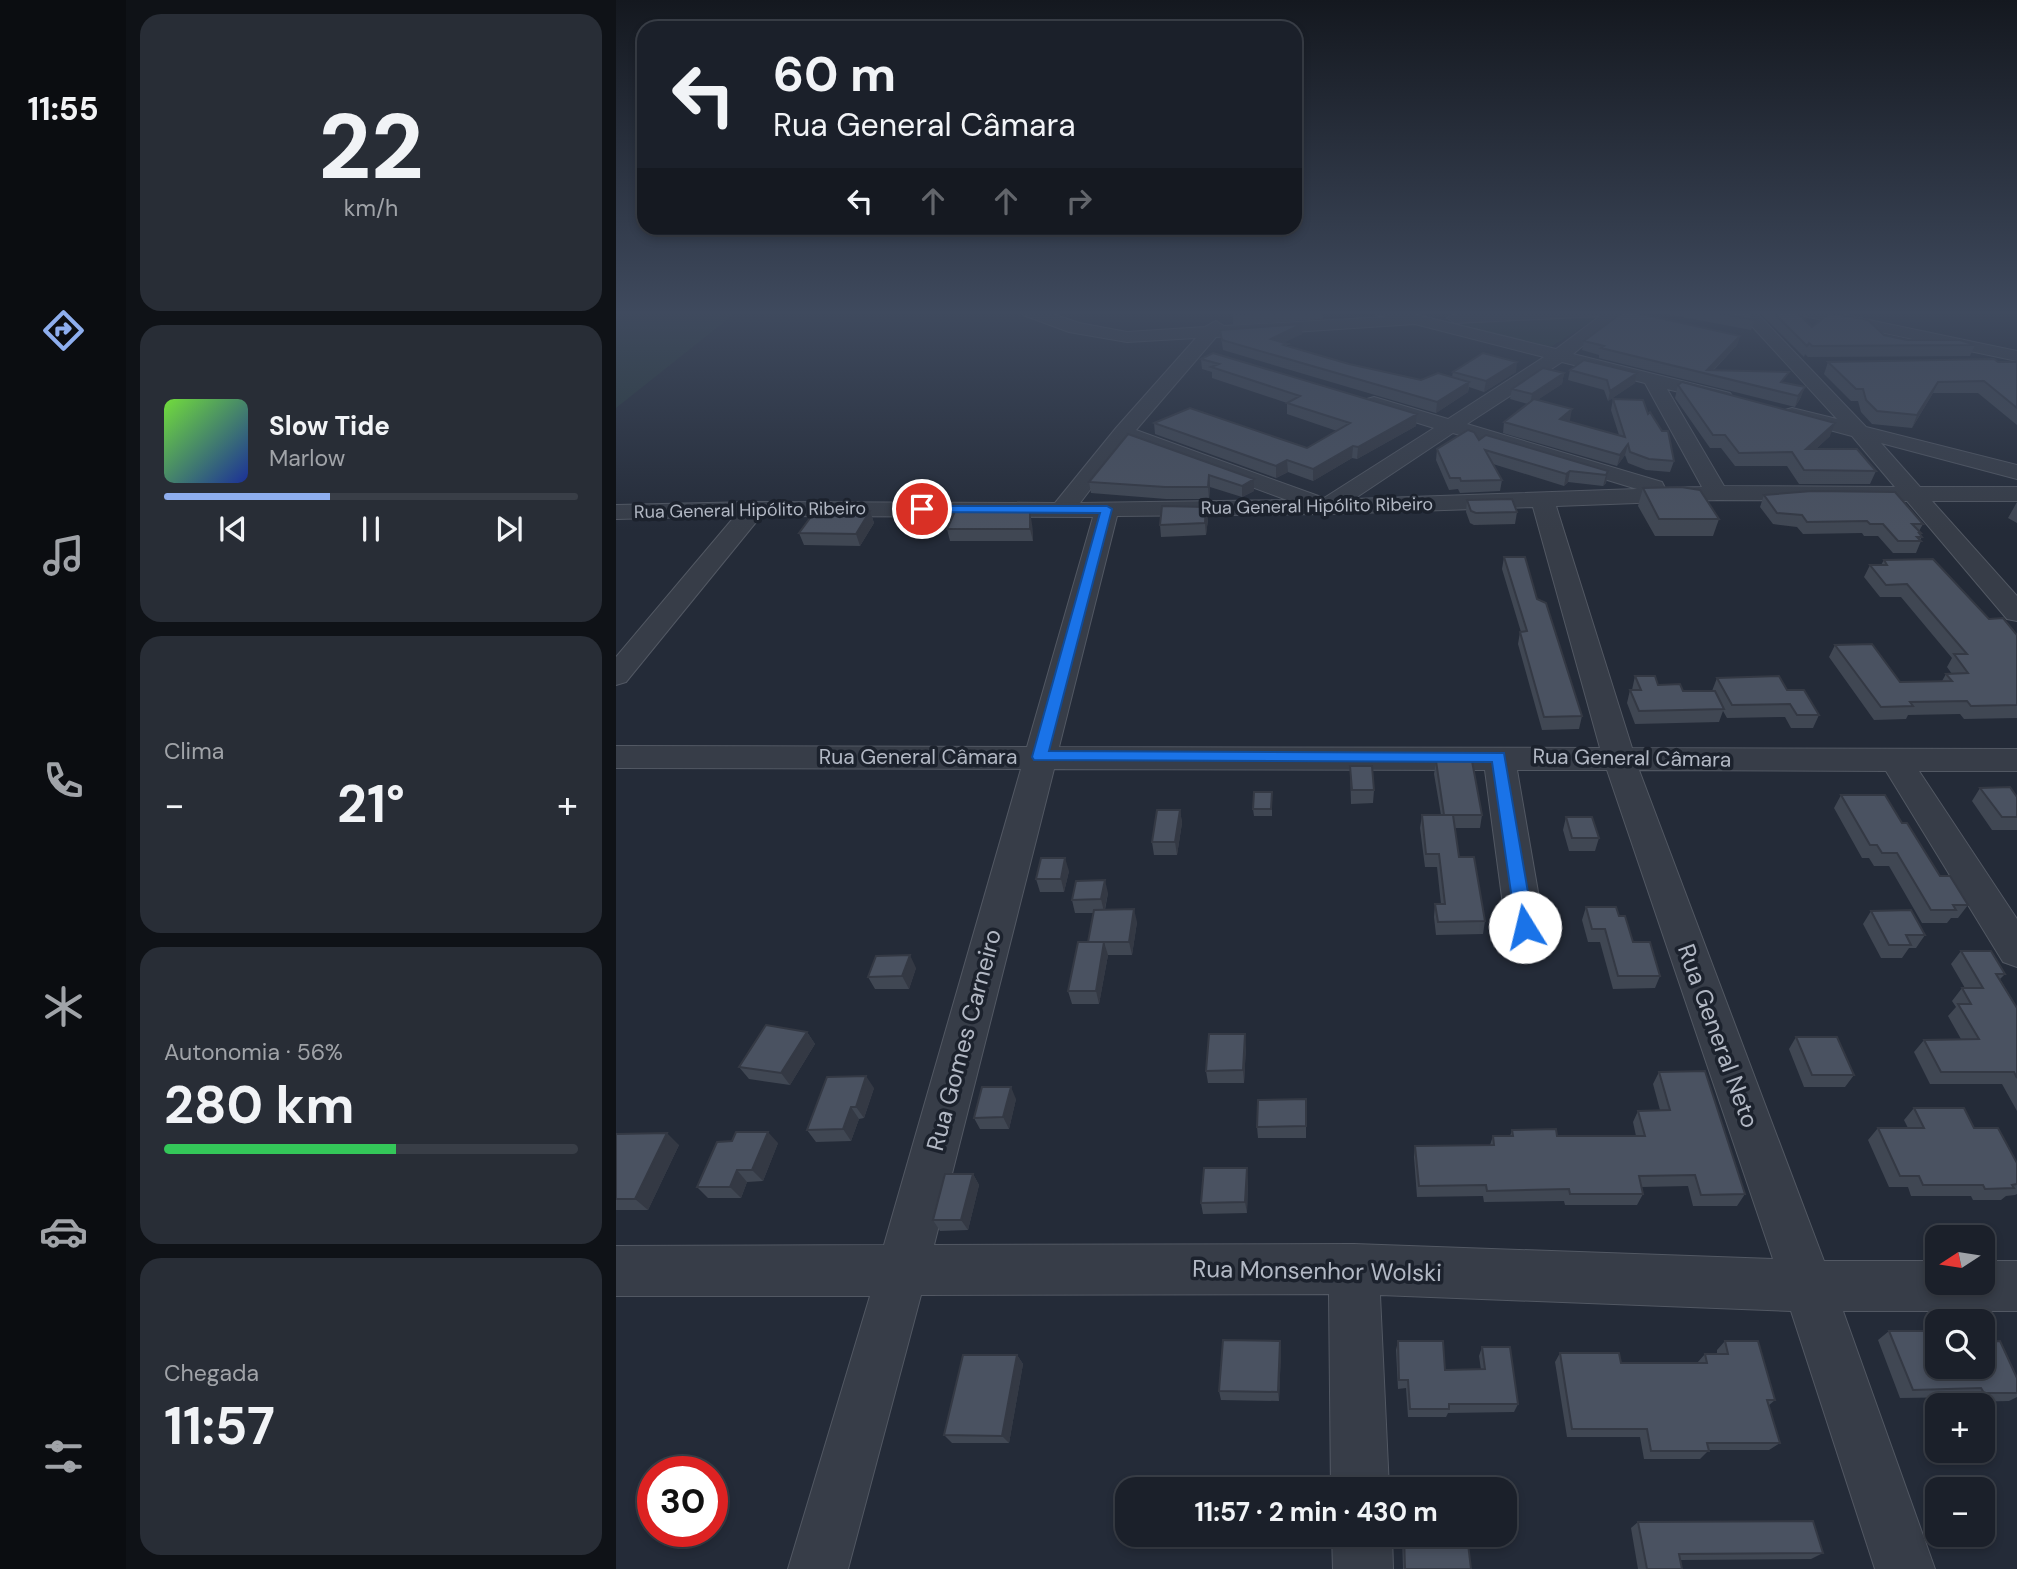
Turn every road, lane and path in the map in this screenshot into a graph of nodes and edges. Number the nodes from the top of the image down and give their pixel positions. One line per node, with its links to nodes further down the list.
1 (1164, 384): 11 (street)
2 (1515, 384): 9 (street)
3 (1655, 384): 13 (street)
4 (1672, 384): 7 (street)
5 (1817, 384): 10 (street)
6 (1348, 395): 9 (street)
7 (1742, 402)
8 (1768, 408): 10 (street)
9 (1452, 425): 15 (street); 18 (street)
10 (1858, 430): 12 (street); 14 (street)
11 (1123, 432): 18 (street); 21 (street)
12 (2017, 472)
13 (1717, 493): 14 (street, Rua General Hipólito Ribeiro); 15 (street, Rua General Hipólito Ribeiro)
14 (1912, 493): 16 (street, Rua General Hipólito Ribeiro); 23 (street)
15 (1678, 494): 17 (street, Rua General Hipólito Ribeiro)
16 (2017, 494)
17 (1543, 500): 18 (street, Rua General Hipólito Ribeiro); 28 (street, Rua General Neto)
18 (1326, 507): 20 (street, Rua General Hipólito Ribeiro)
19 (754, 509): 21 (street, Rua General Hipólito Ribeiro); 22 (street, Rua General Hipólito Ribeiro); 24 (street)
20 (1107, 509): 21 (street, Rua General Hipólito Ribeiro); 26 (street, Rua Gomes Carneiro)
21 (1062, 510)
22 (616, 512)
23 (2017, 613)
24 (616, 676)
25 (616, 757): 26 (street, Rua General Câmara)
26 (1040, 757): 27 (street, Rua General Câmara); 33 (street, Rua Gomes Carneiro)
27 (1499, 757): 28 (street, Rua General Câmara); 31 (street)
28 (1619, 759): 30 (street, Rua General Câmara); 36 (street, Rua General Neto)
29 (2017, 760): 30 (street, Rua General Câmara)
30 (1896, 761): 32 (street)
31 (1525, 927)
32 (2017, 951)
33 (903, 1268): 34 (street, Rua Monsenhor Wolski); 35 (street, Rua Monsenhor Wolski); 40 (street, Rua Gomes Carneiro)
34 (1354, 1269): 36 (street, Rua Monsenhor Wolski); 38 (street)
35 (616, 1271)
36 (1808, 1286): 37 (street, Rua Monsenhor Wolski); 42 (street, Rua General Neto)
37 (2017, 1286)
38 (1360, 1477)
39 (1362, 1547): 41 (street)
40 (818, 1569)
41 (1363, 1569)
42 (1905, 1569)

